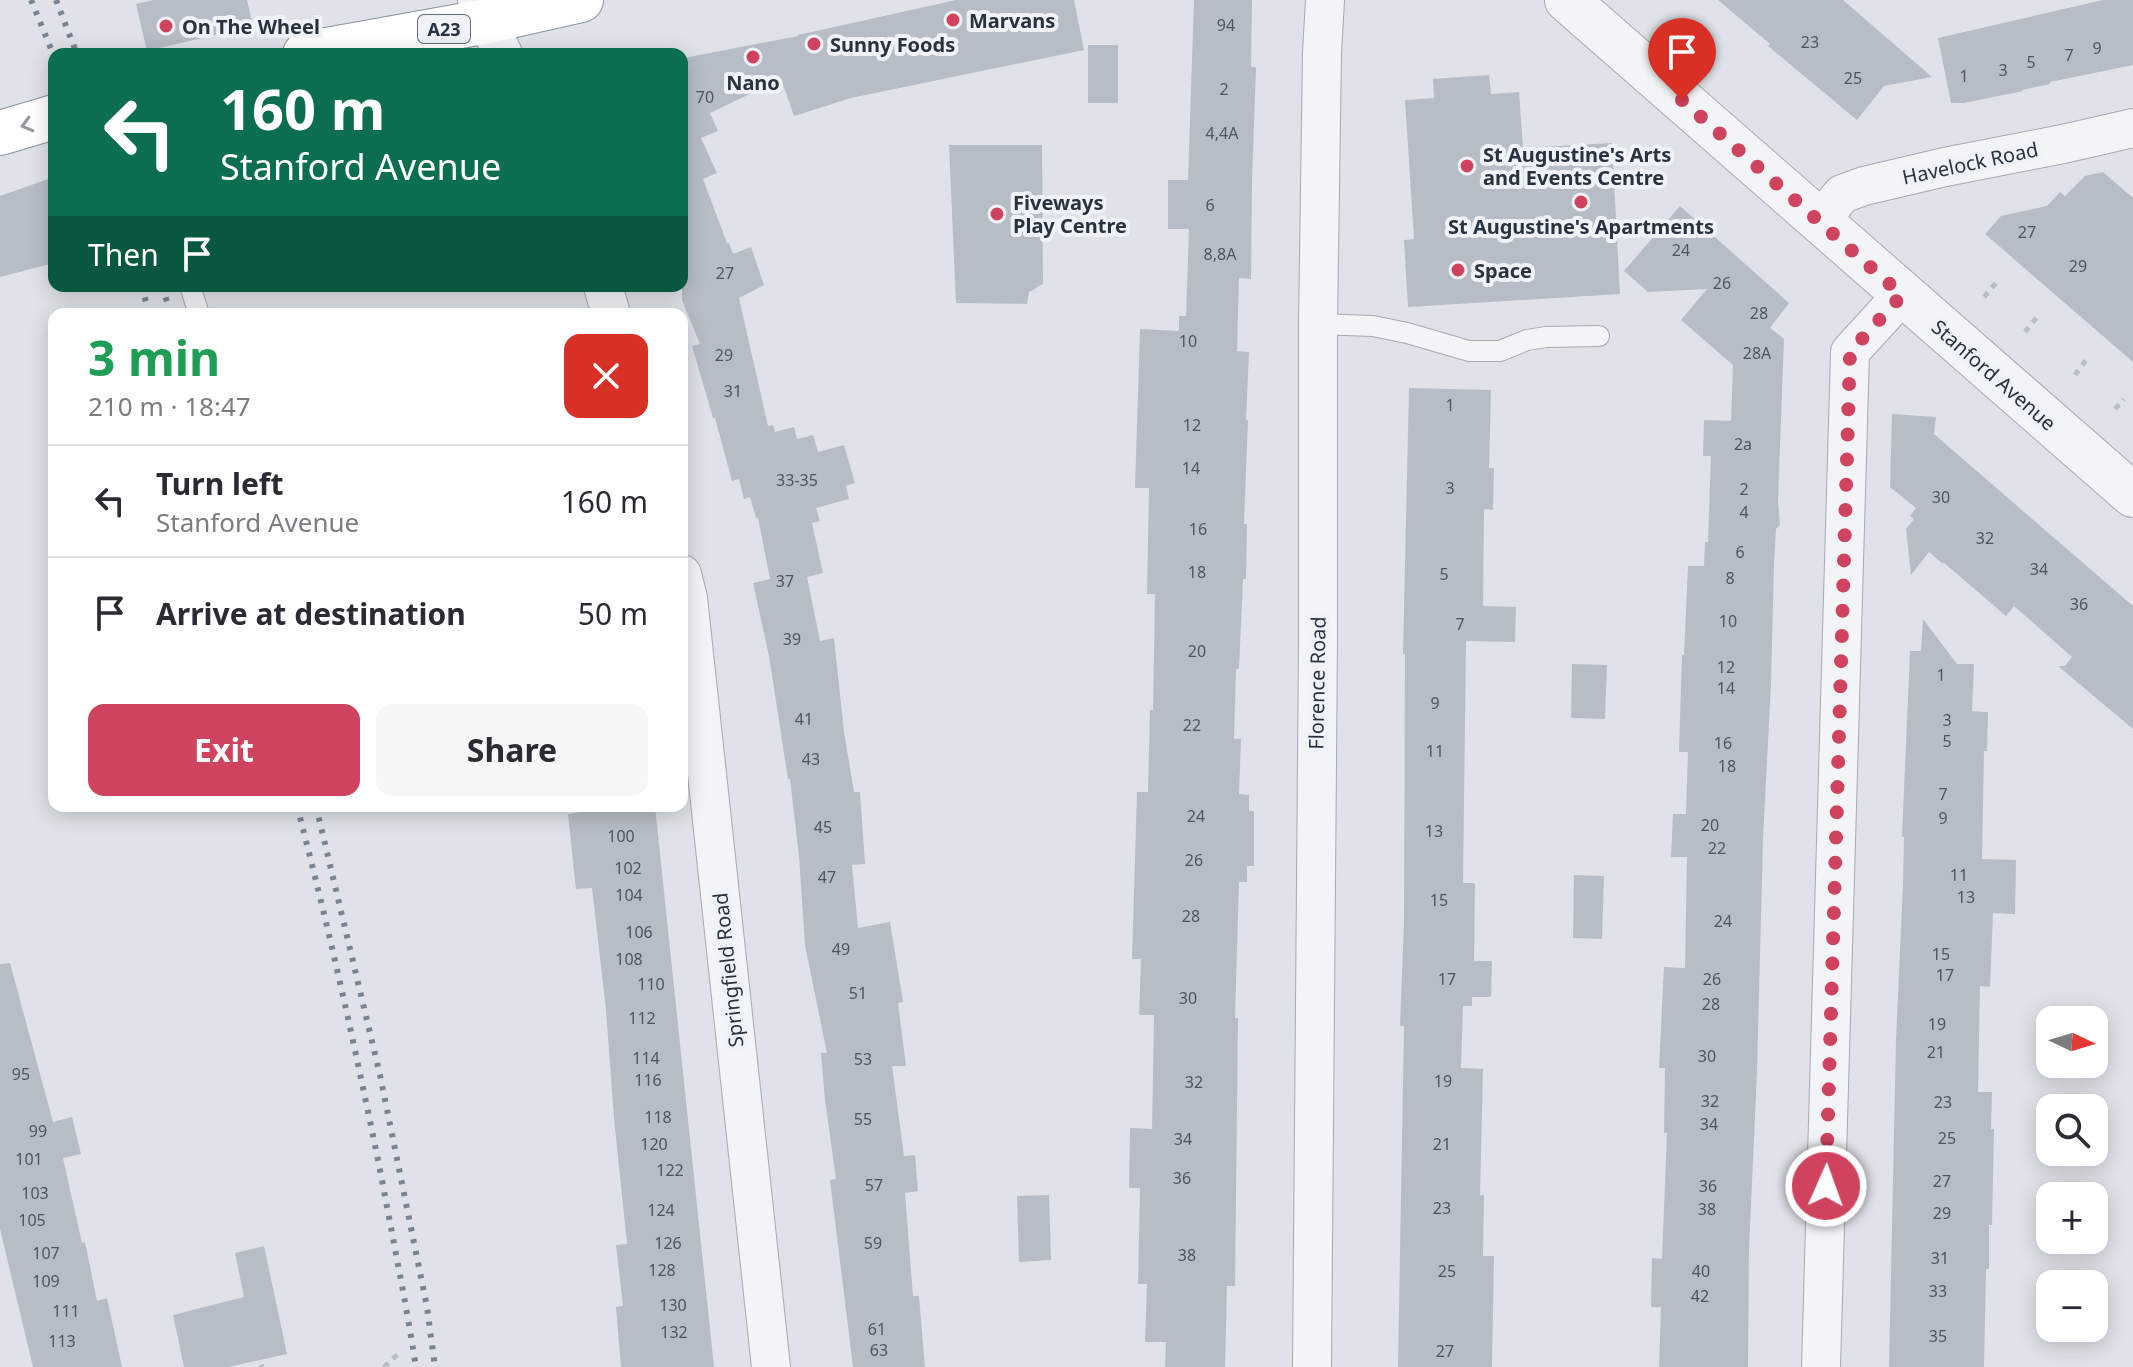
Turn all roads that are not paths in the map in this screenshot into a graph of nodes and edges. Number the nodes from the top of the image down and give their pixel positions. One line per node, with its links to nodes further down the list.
1 (581, 0): 4 (highway, A23)
2 (1325, 0): 11 (street, Florence Road)
3 (1567, 0): 9 (street, Stanford Avenue)
4 (489, 25): 5 (highway, A23)
5 (343, 48)
6 (48, 119): 8 (highway, one-way to 8)
7 (2133, 128): 9 (street, Havelock Road)
8 (0, 133)
9 (1820, 221): 10 (street, Stanford Avenue)
10 (1902, 295): 13 (street, Stanford Avenue); 17 (street)
11 (1318, 324): 12 (lane); 16 (street, Florence Road)
12 (1599, 336)
13 (2133, 495)
14 (688, 598): 15 (street, Springfield Road)
15 (771, 1367)
16 (1312, 1367)
17 (1821, 1367)

